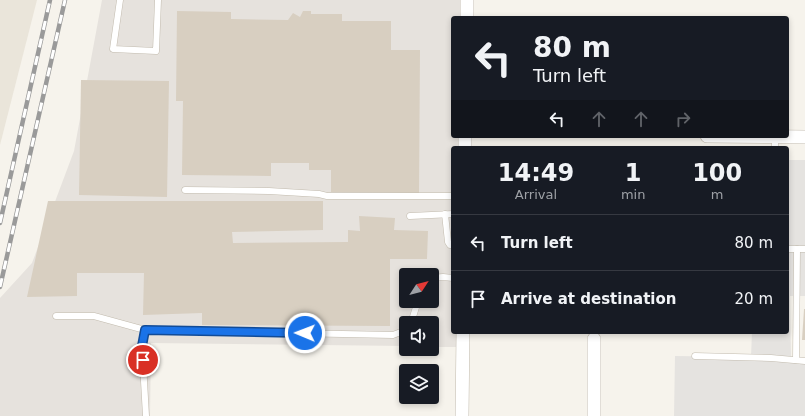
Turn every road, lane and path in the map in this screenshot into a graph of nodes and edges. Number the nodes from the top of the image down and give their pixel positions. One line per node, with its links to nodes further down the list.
1 (120, 0): 2 (lane)
2 (158, 0)
3 (467, 0): 4 (street)
4 (467, 16)
5 (805, 137): 7 (street)
6 (730, 138): 7 (street)
7 (775, 142)
8 (185, 190): 9 (lane)
9 (451, 196)
10 (445, 214): 11 (lane); 12 (lane); 13 (lane)
11 (451, 214)
12 (410, 216)
13 (451, 245)
14 (789, 249): 15 (lane)
15 (797, 249): 16 (lane); 25 (lane)
16 (805, 249)
17 (439, 277): 18 (lane)
18 (451, 278)
19 (56, 316): 20 (lane)
20 (145, 330): 21 (lane); 27 (lane)
21 (399, 333)
22 (463, 336): 28 (street)
23 (594, 339): 29 (street)
24 (695, 356): 25 (lane)
25 (796, 360): 26 (lane)
26 (805, 361)
27 (146, 416)
28 (462, 416)
29 (594, 416)

